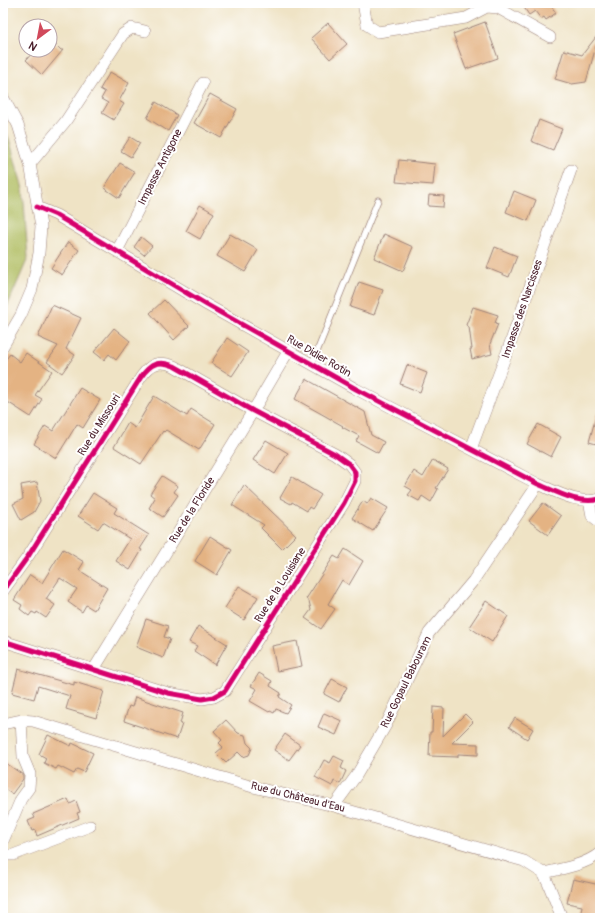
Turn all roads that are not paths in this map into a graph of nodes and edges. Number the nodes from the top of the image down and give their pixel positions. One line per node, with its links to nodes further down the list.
1 (363, 3): 3 (street)
2 (145, 31): 6 (street)
3 (550, 37)
4 (203, 83): 10 (street, Impasse Antigone)
5 (3, 98): 6 (street)
6 (30, 164): 9 (street)
7 (571, 170): 15 (street, Impasse des Narcisses)
8 (378, 200): 13 (lane)
9 (37, 207): 10 (street, Rue Didier Rotin); 11 (street)
10 (117, 251): 12 (street, Rue Didier Rotin)
11 (3, 346)
12 (289, 350): 13 (street, Rue Didier Rotin); 14 (street, Rue de la Floride)
13 (312, 364): 15 (street, Rue Didier Rotin)
14 (253, 411): 19 (street, Rue du Missouri); 21 (street, Rue de la Floride); 21 (street, Rue de la Louisiane)
15 (471, 449): 16 (street, Rue Didier Rotin)
16 (538, 484): 17 (street, Rue Didier Rotin); 24 (street, Rue Gopaul Babouram)
17 (595, 500): 18 (street)
18 (600, 522)
19 (3, 591)
20 (3, 641): 21 (street)
21 (94, 669)
22 (21, 720): 23 (street, Rue du Château d'Eau); 24 (street, Rue du Château d'Eau); 26 (street)
23 (3, 724)
24 (334, 806): 29 (street, Rue du Château d'Eau)
25 (90, 826): 28 (street)
26 (3, 841)
27 (600, 852): 29 (street)
28 (3, 855)
29 (543, 873): 30 (street)
30 (562, 918)

